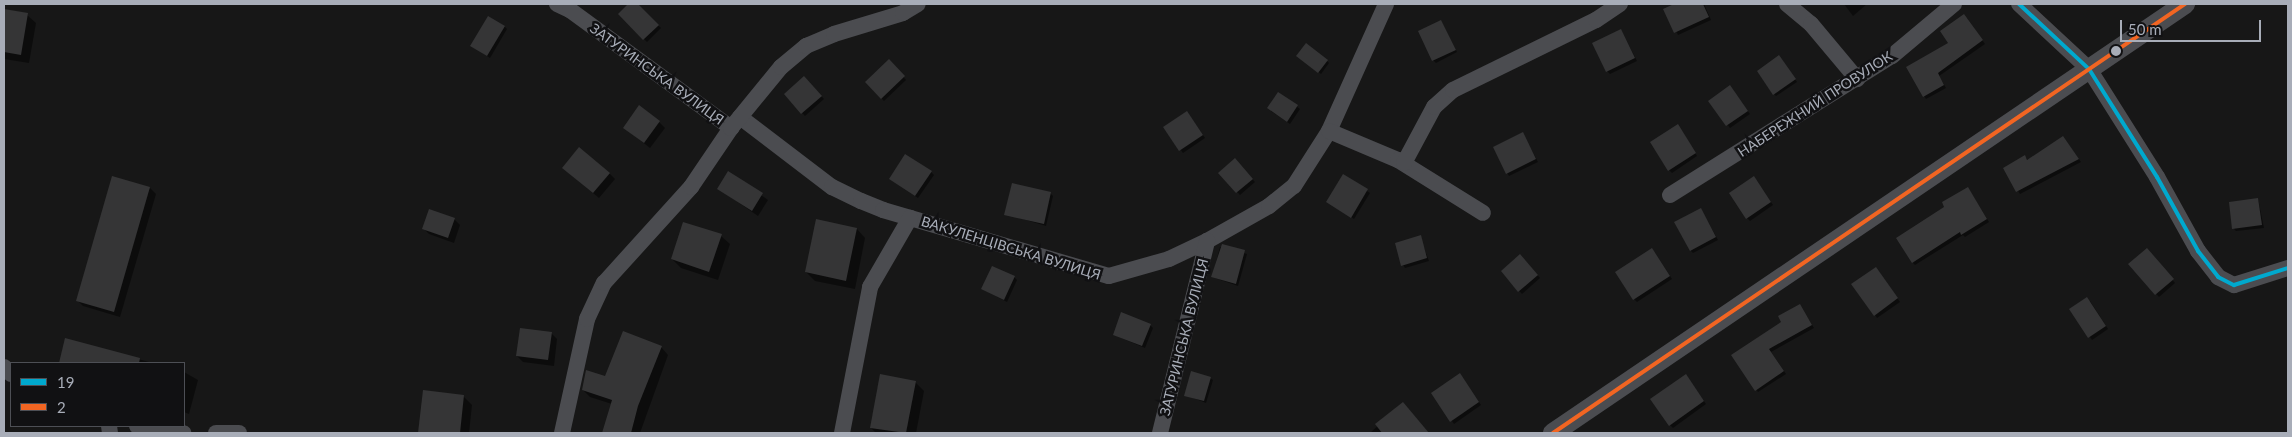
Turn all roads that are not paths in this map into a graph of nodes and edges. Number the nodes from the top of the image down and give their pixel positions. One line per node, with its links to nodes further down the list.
1 (557, 4): 11 (street, ЗАТУРИНСЬКА ВУЛИЦЯ)
2 (918, 4): 11 (street, ЗАТУРИНСЬКА ВУЛИЦЯ)
3 (1386, 4): 12 (street, ВАКУЛЕНЦІВСЬКА ВУЛИЦЯ)
4 (1620, 4): 13 (street)
5 (1787, 4): 10 (street)
6 (1954, 4): 10 (street, НАБЕРЕЖНИЙ ПРОВУЛОК)
7 (2020, 4): 9 (street)
8 (2185, 4): 9 (street)
9 (2089, 69): 18 (street); 24 (street)
10 (1857, 79): 14 (street, НАБЕРЕЖНИЙ ПРОВУЛОК)
11 (736, 122): 16 (street, ВАКУЛЕНЦІВСЬКА ВУЛИЦЯ); 21 (street, ЗАТУРИНСЬКА ВУЛИЦЯ)
12 (1329, 131): 13 (street); 17 (street, ВАКУЛЕНЦІВСЬКА ВУЛИЦЯ)
13 (1404, 163): 15 (street)
14 (1670, 195)
15 (1483, 213)
16 (910, 218): 17 (street, ВАКУЛЕНЦІВСЬКА ВУЛИЦЯ); 22 (street)
17 (1207, 241): 23 (street, ЗАТУРИНСЬКА ВУЛИЦЯ)
18 (2288, 268)
19 (144, 427): 20 (street)
20 (183, 433)
21 (562, 433)
22 (842, 433)
23 (1160, 433)
24 (1554, 433)

